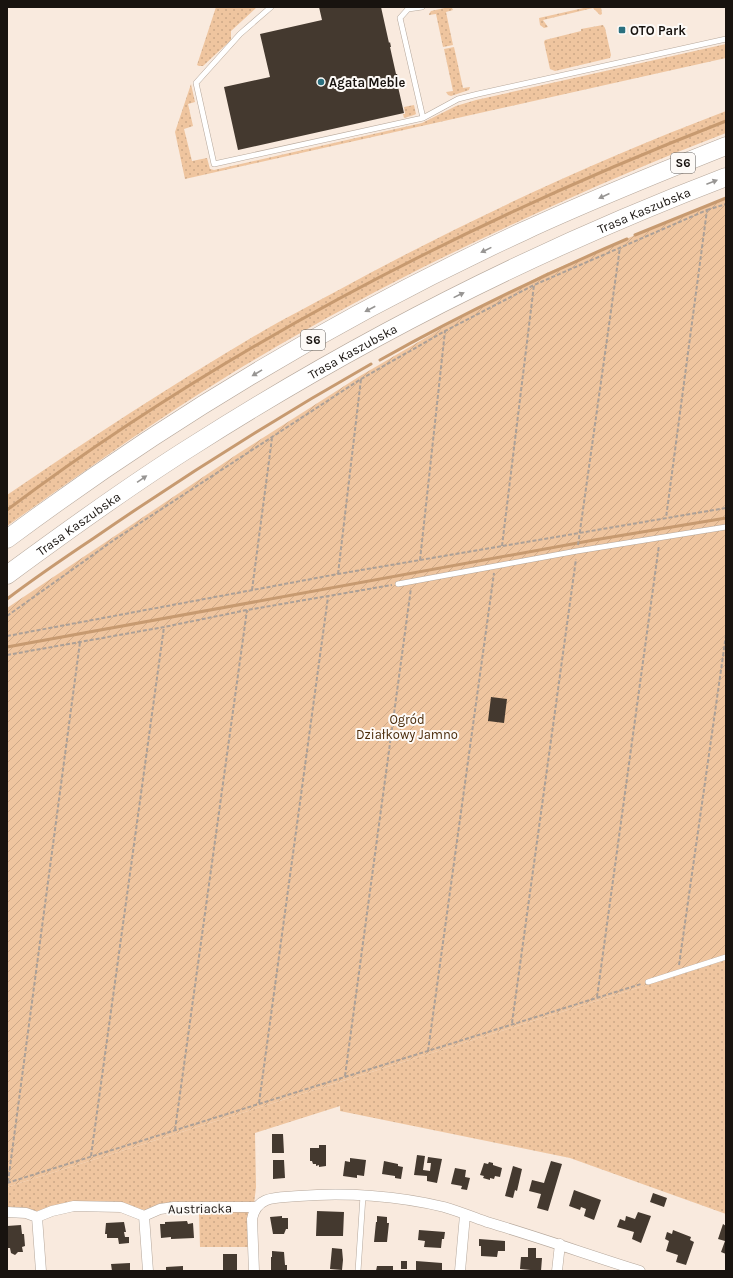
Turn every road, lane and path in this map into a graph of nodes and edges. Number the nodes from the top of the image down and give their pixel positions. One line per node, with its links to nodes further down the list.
1 (271, 7): 4 (lane)
2 (422, 7): 4 (lane)
3 (726, 39): 4 (lane)
4 (423, 118)
5 (726, 146): 19 (highway, S6, one-way to 19)
6 (726, 177): 25 (highway, Trasa Kaszubska / S6, one-way to 6)
7 (726, 204): 8 (path)
8 (707, 210): 9 (path); 15 (path)
9 (620, 247): 10 (path); 17 (path)
10 (534, 286): 11 (path); 20 (path)
11 (445, 331): 12 (path); 22 (path)
12 (361, 379): 13 (path); 24 (path)
13 (272, 438): 28 (path); 31 (path)
14 (726, 508): 15 (path)
15 (666, 518): 17 (path)
16 (726, 527): 18 (lane)
17 (580, 533): 20 (path); 21 (path)
18 (660, 538): 21 (lane); 40 (path)
19 (7, 539)
20 (502, 546): 22 (path)
21 (577, 552): 23 (lane); 41 (path)
22 (420, 560): 24 (path)
23 (495, 567): 26 (lane); 42 (path)
24 (338, 574): 28 (path)
25 (7, 575)
26 (412, 582): 27 (lane); 43 (path)
27 (398, 584): 29 (path)
28 (252, 590): 34 (path)
29 (328, 597): 30 (path); 44 (path)
30 (247, 610): 32 (path); 45 (path)
31 (7, 616)
32 (164, 627): 35 (path); 46 (path)
33 (726, 635): 38 (path)
34 (7, 636)
35 (80, 642): 36 (path); 47 (path)
36 (7, 654)
37 (726, 957): 38 (lane)
38 (678, 972): 39 (lane)
39 (648, 982): 40 (path)
40 (597, 997): 41 (path)
41 (512, 1023): 42 (path)
42 (428, 1051): 43 (path)
43 (345, 1076): 44 (path)
44 (259, 1103): 45 (path)
45 (175, 1130): 46 (path)
46 (91, 1156): 47 (path)
47 (7, 1183)
48 (363, 1196): 49 (street, Austriacka); 51 (street, Austriacka); 58 (lane)
49 (257, 1207): 52 (street, Austriacka); 57 (street)
50 (7, 1212): 53 (street)
51 (466, 1215): 54 (street, Austriacka); 59 (street)
52 (144, 1216): 53 (street); 56 (street)
53 (37, 1217): 55 (street)
54 (560, 1244): 60 (street); 61 (street, Austriacka)
55 (41, 1271)
56 (148, 1271)
57 (254, 1271)
58 (358, 1271)
59 (460, 1271)
60 (557, 1271)
61 (640, 1271)

